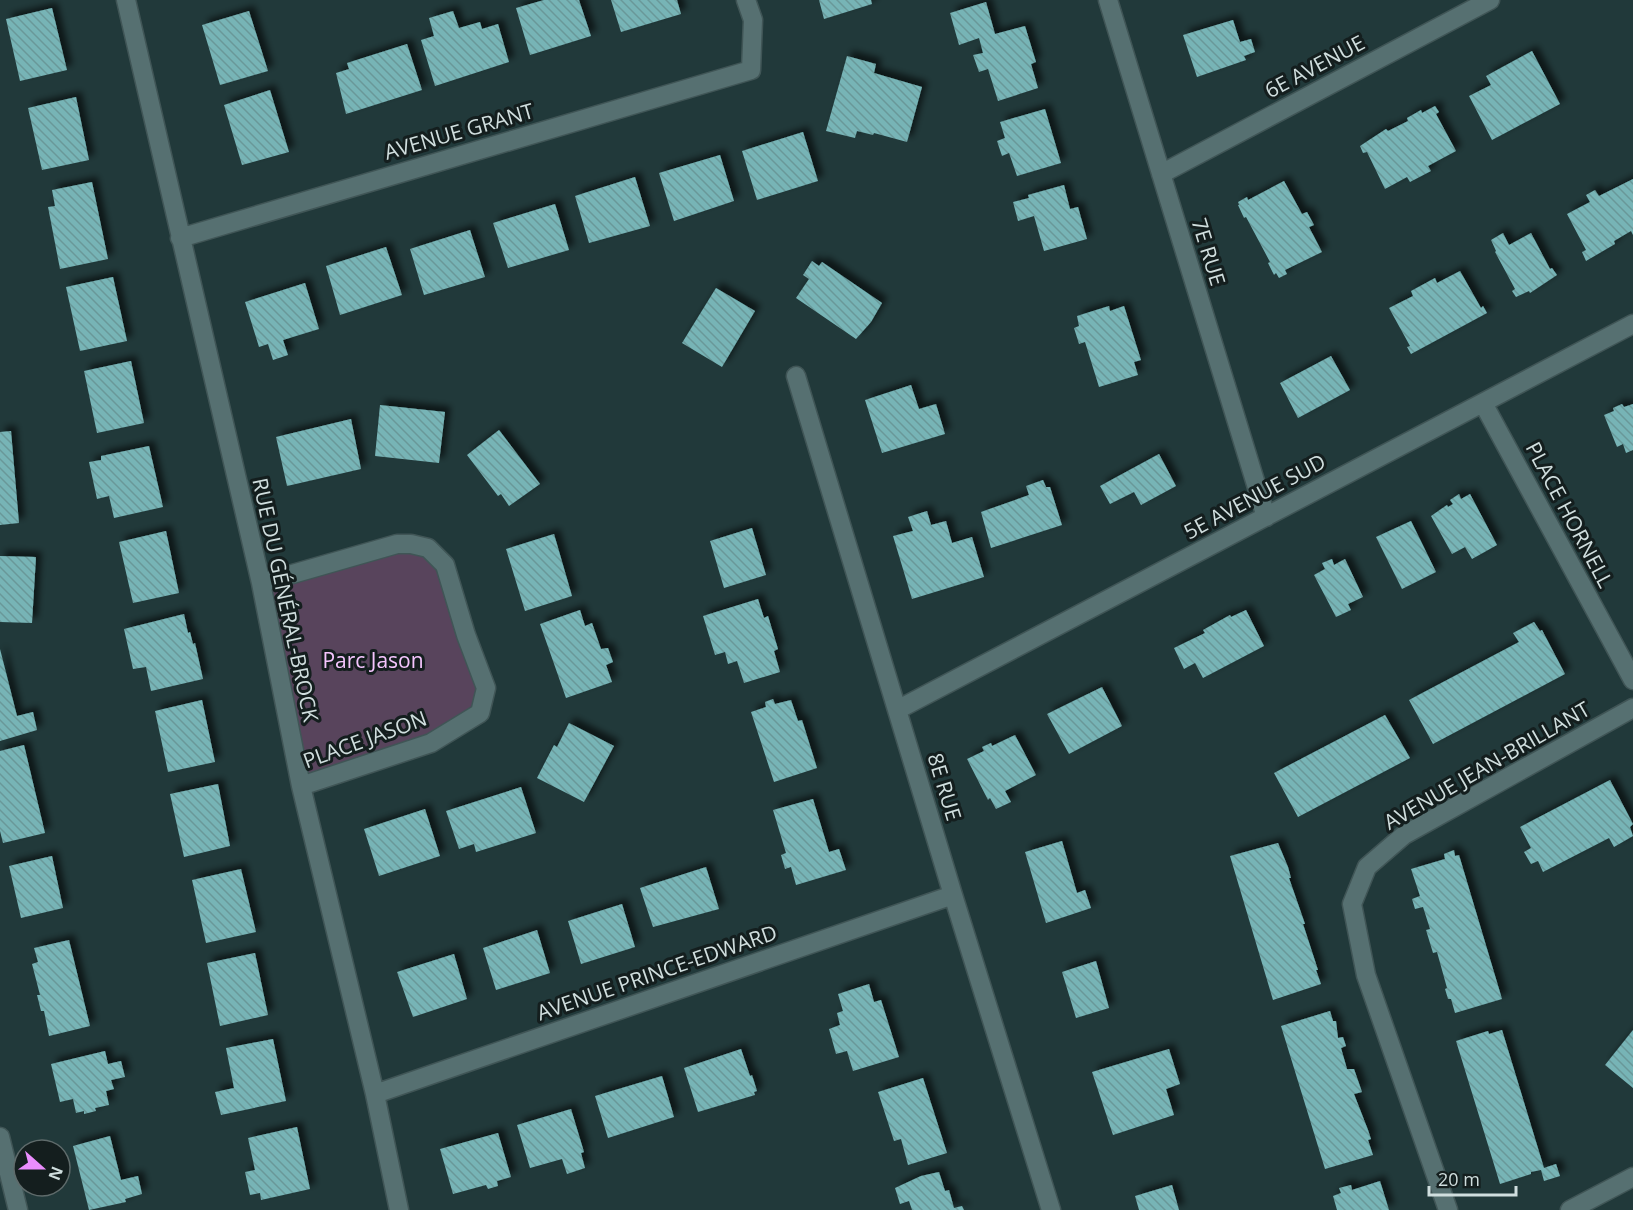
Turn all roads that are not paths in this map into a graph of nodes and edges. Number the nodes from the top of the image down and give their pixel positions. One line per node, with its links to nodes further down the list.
1 (126, 0): 6 (street, RUE DU GÉNÉRAL-BROCK)
2 (746, 0): 6 (street, AVENUE GRANT)
3 (1108, 0): 5 (street, 7E RUE)
4 (1490, 0): 5 (street, 6E AVENUE)
5 (1161, 174): 10 (street, 7E RUE)
6 (180, 238): 11 (street, RUE DU GÉNÉRAL-BROCK)
7 (1633, 324): 9 (street, 5E AVENUE SUD)
8 (796, 376): 14 (street, 8E RUE)
9 (1483, 403): 10 (street, 5E AVENUE SUD); 12 (street, PLACE HORNELL)
10 (1266, 517): 14 (street, 5E AVENUE SUD)
11 (261, 583): 15 (street, RUE DU GÉNÉRAL-BROCK); 15 (street, PLACE JASON)
12 (1633, 680)
13 (1633, 708): 23 (street, AVENUE JEAN-BRILLANT)
14 (897, 710): 16 (street, 8E RUE)
15 (301, 786): 17 (street, RUE DU GÉNÉRAL-BROCK)
16 (953, 895): 17 (street, AVENUE PRINCE-EDWARD); 22 (street, 8E RUE)
17 (375, 1094): 21 (street, RUE DU GÉNÉRAL-BROCK)
18 (0, 1137): 20 (street)
19 (1633, 1177): 24 (street)
20 (18, 1210)
21 (399, 1210)
22 (1051, 1210)
23 (1448, 1210)
24 (1570, 1210)

